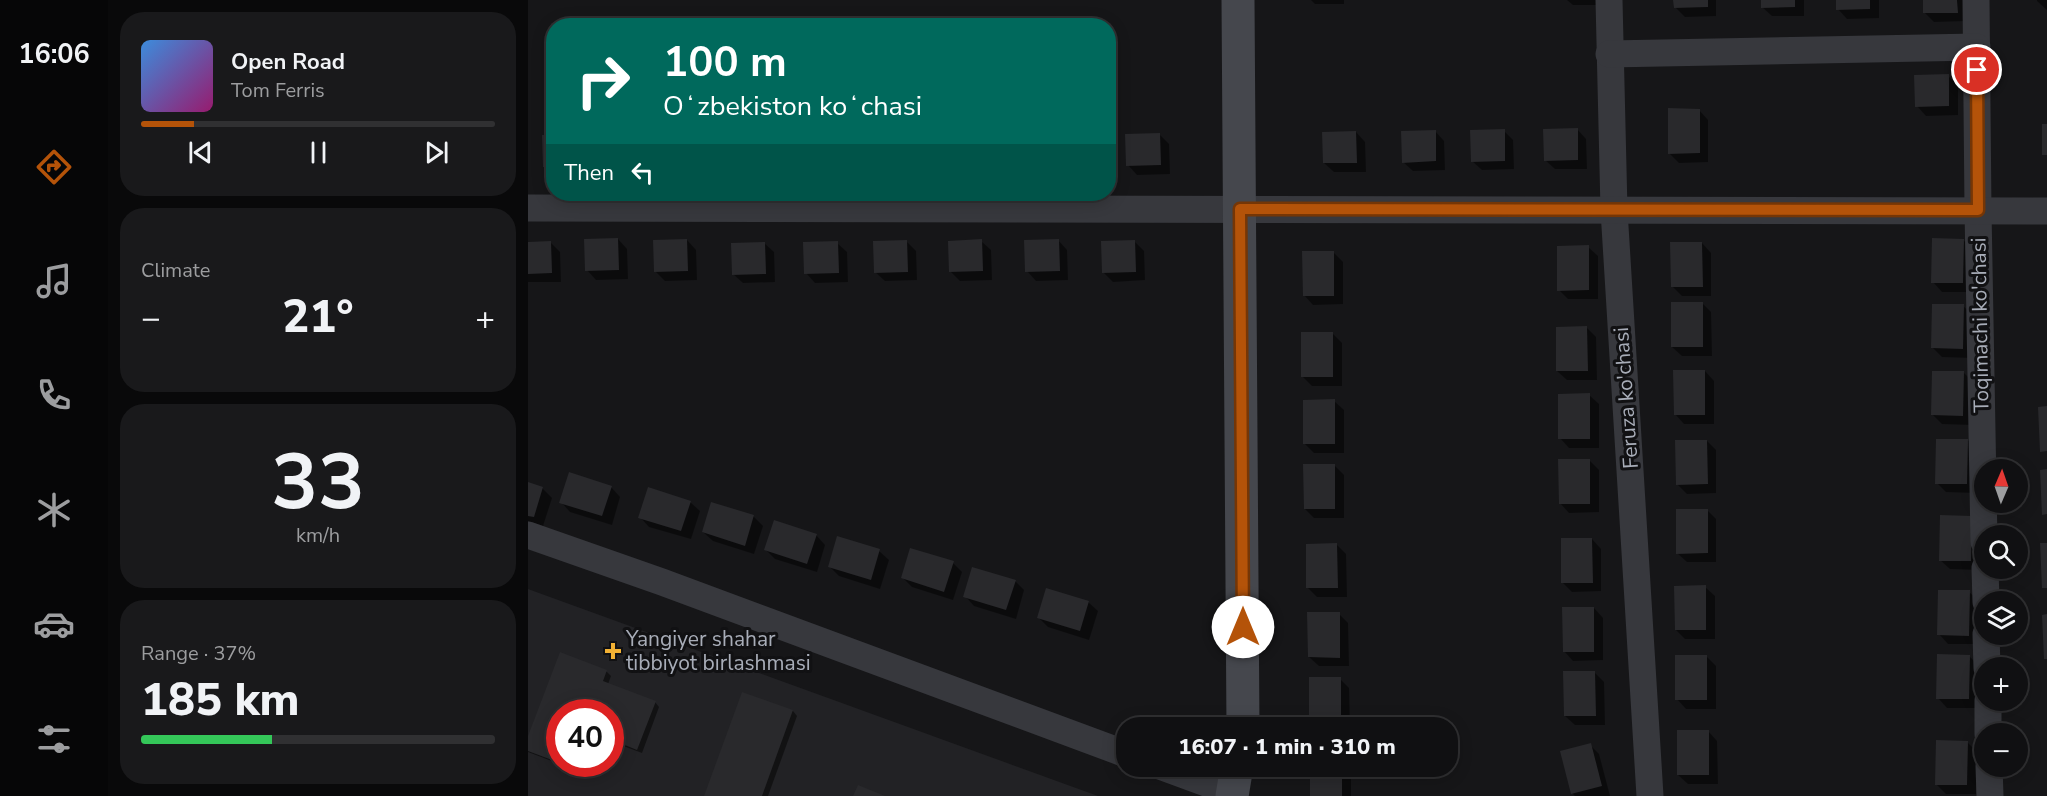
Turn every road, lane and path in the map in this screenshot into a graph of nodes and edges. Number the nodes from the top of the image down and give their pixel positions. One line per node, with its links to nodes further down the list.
1 (1239, 0): 7 (street)
2 (1609, 0): 5 (street, Feruza ko'chasi)
3 (1977, 0): 4 (street, Toqimachi ko'chasi)
4 (1977, 47): 5 (street); 9 (street, Toqimachi ko'chasi)
5 (1609, 54): 8 (street, Feruza ko'chasi)
6 (528, 208): 7 (street)
7 (1240, 209): 8 (street); 13 (street)
8 (1614, 210): 9 (street); 18 (street, Feruza ko'chasi)
9 (1978, 210): 10 (street); 11 (street, Toqimachi ko'chasi)
10 (2047, 211)
11 (1984, 525)
12 (528, 535): 14 (street)
13 (1243, 717)
14 (1116, 750)
15 (1203, 777): 17 (street)
16 (1989, 777): 19 (street)
17 (1234, 785)
18 (1650, 796)
19 (1990, 796)

